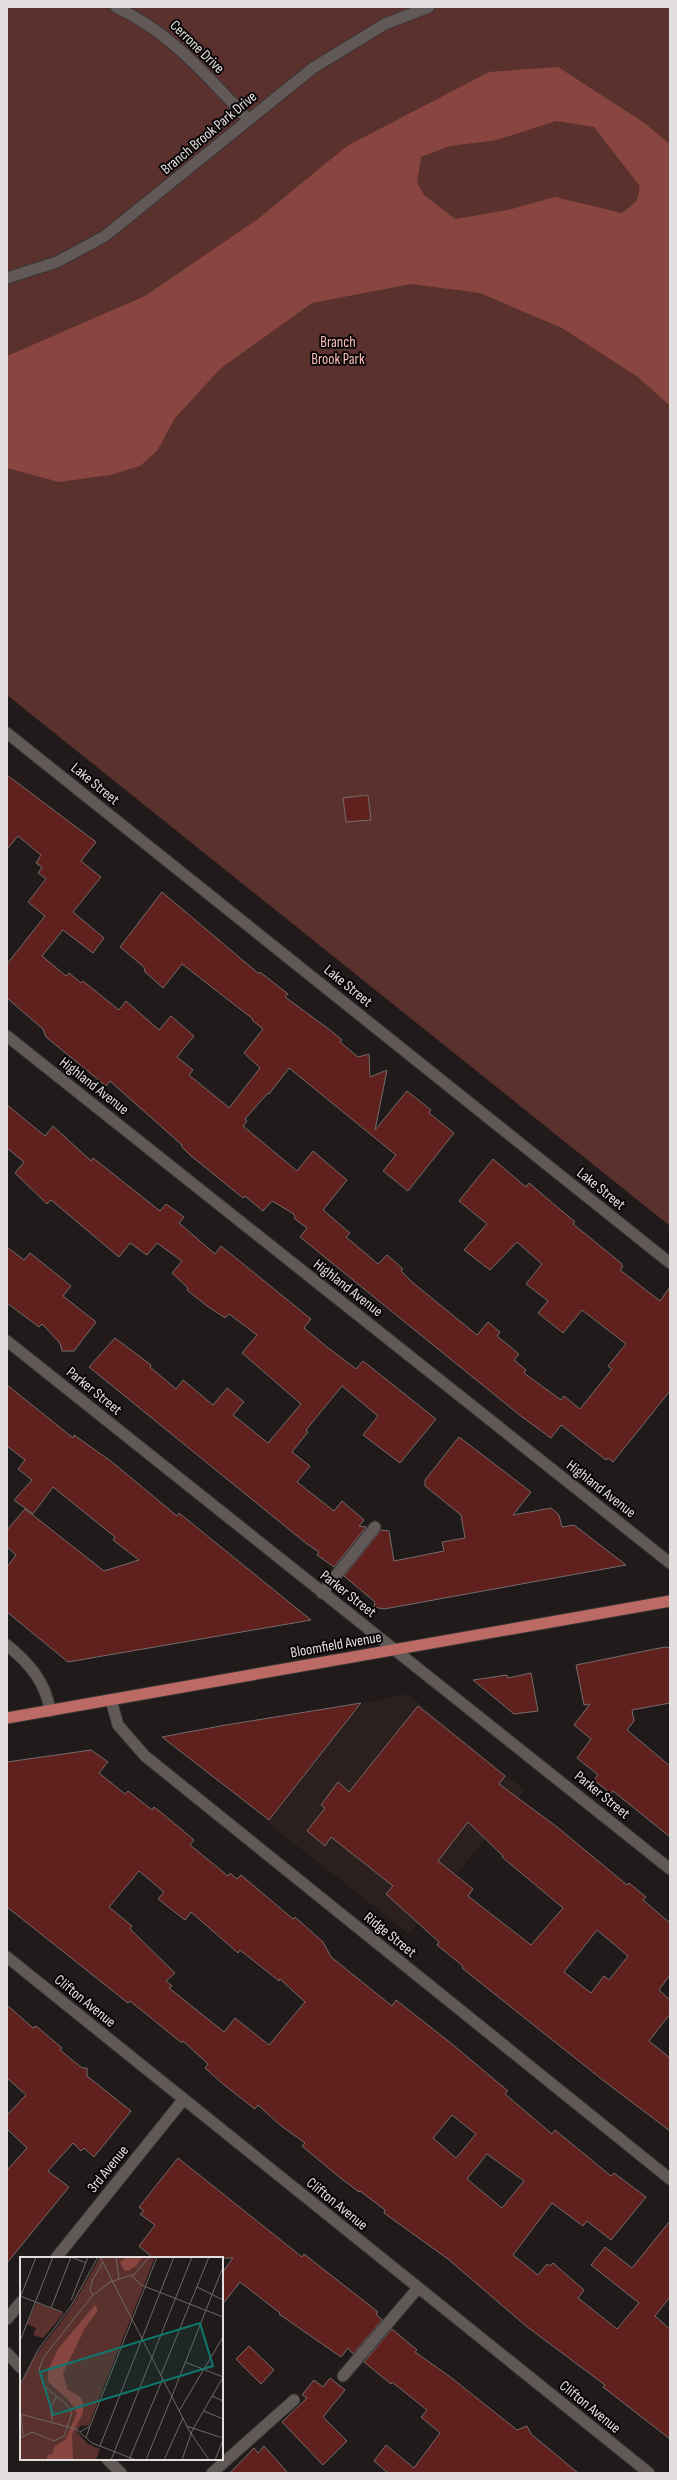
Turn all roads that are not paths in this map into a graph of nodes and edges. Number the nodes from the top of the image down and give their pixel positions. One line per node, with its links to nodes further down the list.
1 (116, 7): 3 (street, Cerrone Drive)
2 (429, 7): 3 (street, Branch Brook Park Drive)
3 (248, 119): 4 (street, Branch Brook Park Drive)
4 (7, 278)
5 (7, 733): 7 (street, Lake Street)
6 (7, 1036): 10 (street, Highland Avenue)
7 (670, 1263)
8 (7, 1341): 11 (street, Parker Street)
9 (375, 1527): 11 (street)
10 (670, 1563)
11 (322, 1593): 14 (street, Parker Street)
12 (670, 1601): 14 (main road, Bloomfield Avenue)
13 (7, 1646): 16 (street)
14 (394, 1650): 15 (main road, Bloomfield Avenue); 18 (street, Parker Street)
15 (111, 1700): 16 (main road, Bloomfield Avenue); 21 (street, Ridge Street)
16 (50, 1710): 17 (main road, Bloomfield Avenue)
17 (7, 1718)
18 (670, 1869)
19 (7, 1958): 20 (street, Clifton Avenue)
20 (183, 2100): 22 (street, 3rd Avenue); 23 (street, Clifton Avenue)
21 (670, 2178)
22 (57, 2257)
23 (418, 2288): 28 (street); 33 (street, Clifton Avenue)
24 (20, 2303): 25 (street)
25 (7, 2319)
26 (7, 2353): 27 (street)
27 (20, 2367)
28 (343, 2376)
29 (294, 2400): 32 (street)
30 (108, 2460): 31 (street)
31 (121, 2473)
32 (212, 2473)
33 (649, 2473)

